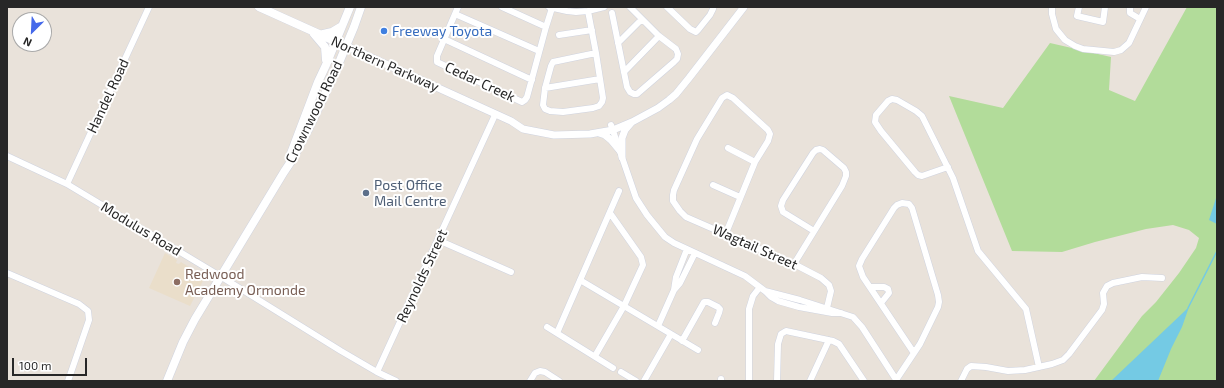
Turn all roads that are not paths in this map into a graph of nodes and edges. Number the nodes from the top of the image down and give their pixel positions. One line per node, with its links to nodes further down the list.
1 (148, 7): 52 (street, Handel Road)
2 (259, 7): 26 (main road, Northern Parkway)
3 (350, 7): 23 (main road, Crownwood Road)
4 (361, 7): 32 (main road, Crownwood Road)
5 (458, 7): 20 (street, Cedar Creek)
6 (502, 7): 24 (street)
7 (604, 7): 18 (street)
8 (630, 7): 21 (street)
9 (667, 7): 10 (street)
10 (713, 7)
11 (744, 7): 37 (street)
12 (1052, 7): 22 (street)
13 (1079, 7): 14 (street)
14 (1104, 7)
15 (1130, 7): 22 (street)
16 (1146, 7): 22 (street)
17 (551, 8): 18 (street); 24 (street, Cedar Creek)
18 (588, 11): 25 (street)
19 (612, 13): 31 (street)
20 (455, 14): 29 (street, Cedar Creek); 33 (street)
21 (642, 19): 28 (street); 31 (street)
22 (1140, 19)
23 (342, 26): 26 (main road); 30 (main road, Crownwood Road)
24 (546, 27): 33 (street, Cedar Creek)
25 (592, 30): 27 (street); 34 (street)
26 (316, 33): 30 (main road, Northern Parkway); 35 (main road)
27 (558, 35)
28 (659, 36): 36 (street); 36 (street)
29 (444, 39): 39 (street, Cedar Creek); 39 (street, Cedar Creek)
30 (336, 42): 32 (main road, Northern Parkway); 35 (main road, Crownwood Road)
31 (618, 43): 36 (street)
32 (346, 46): 41 (street, Northern Parkway); 51 (main road, Crownwood Road)
33 (539, 51): 39 (street, Cedar Creek)
34 (596, 53): 38 (street); 40 (street)
35 (326, 65): 51 (main road, Crownwood Road)
36 (624, 72)
37 (689, 78): 43 (street); 44 (street)
38 (600, 79): 40 (street); 40 (street)
39 (532, 80)
40 (545, 88)
41 (496, 115): 42 (street, Northern Parkway); 59 (street, Reynolds Street)
42 (511, 121): 44 (street, Northern Parkway); 45 (street, Northern Parkway)
43 (632, 122): 44 (street); 47 (street)
44 (612, 127): 45 (street, Northern Parkway); 47 (street)
45 (598, 133): 47 (street)
46 (728, 148): 49 (street)
47 (622, 155): 60 (street)
48 (7, 156): 52 (street, Modulus Road)
49 (755, 162): 55 (street); 58 (street, Wagtail Street)
50 (948, 167): 50 (street); 84 (street)
51 (284, 172): 65 (main road, Crownwood Road)
52 (67, 184): 65 (street, Modulus Road)
53 (713, 185): 55 (street)
54 (619, 191): 56 (street)
55 (740, 198): 58 (street)
56 (610, 213): 67 (street); 72 (street)
57 (814, 231): 57 (street); 62 (street)
58 (726, 233): 62 (street, Wagtail Street)
59 (438, 240): 63 (street); 86 (street, Reynolds Street)
60 (687, 249): 61 (street); 70 (street)
61 (695, 253): 69 (street); 70 (street)
62 (794, 264): 73 (street, Wagtail Street)
63 (511, 272)
64 (7, 273): 90 (street)
65 (220, 276): 86 (street, Modulus Road); 91 (main road, Crownwood Road)
66 (1162, 278): 84 (street)
67 (580, 280): 72 (street); 77 (street)
68 (870, 287): 71 (street); 71 (street); 82 (street)
69 (763, 289): 73 (street); 97 (street)
70 (674, 290): 75 (street)
71 (881, 303): 82 (street)
72 (624, 306): 75 (street); 83 (street)
73 (827, 310): 89 (street)
74 (715, 323): 80 (street)
75 (658, 326): 78 (street)
76 (547, 327): 77 (street)
77 (557, 333): 83 (street)
78 (671, 334): 80 (street); 96 (street)
79 (829, 340): 88 (street); 98 (street); 99 (street)
80 (682, 341): 81 (street)
81 (698, 350)
82 (914, 353): 89 (street)
83 (595, 356): 85 (street)
84 (1039, 367): 100 (street)
85 (613, 368)
86 (377, 372): 92 (street, Modulus Road)
87 (621, 372): 95 (street)
88 (861, 380)
89 (896, 380)
90 (68, 381)
91 (167, 381)
92 (396, 381)
93 (530, 381): 94 (street)
94 (559, 381)
95 (636, 381)
96 (644, 381)
97 (749, 381)
98 (777, 381)
99 (810, 381)
100 (961, 381)

